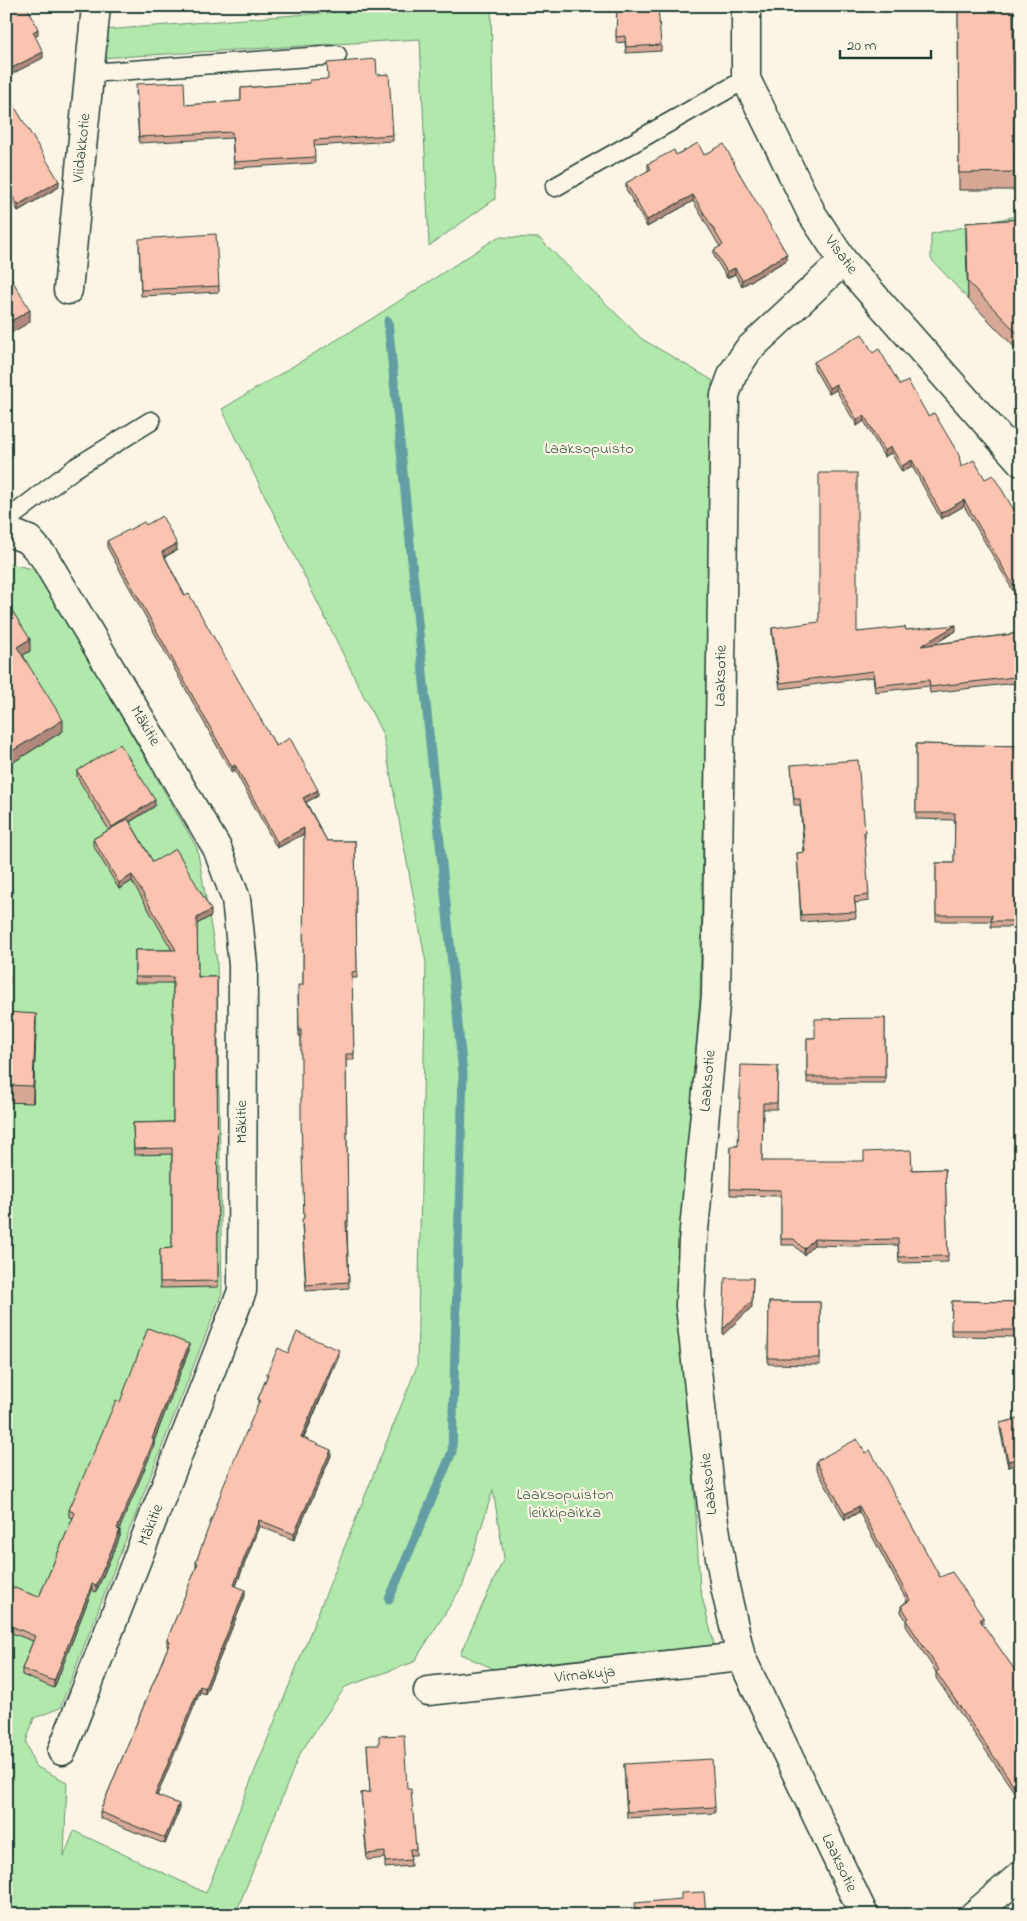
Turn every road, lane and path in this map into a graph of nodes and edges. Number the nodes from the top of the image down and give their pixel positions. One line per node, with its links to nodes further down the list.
1 (96, 6): 4 (street, Viidakkotie)
2 (746, 6): 5 (street, Visatie)
3 (337, 55): 4 (lane)
4 (90, 72): 8 (street, Viidakkotie)
5 (746, 79): 6 (lane); 7 (street, Visatie)
6 (555, 188)
7 (843, 261): 10 (street, Visatie); 12 (street, Laaksotie)
8 (68, 290)
9 (150, 421): 11 (lane)
10 (1021, 462)
11 (6, 530): 14 (street, Mäkitie)
12 (741, 1657): 13 (street, Virnakuja); 16 (street, Laaksotie)
13 (428, 1691)
14 (62, 1751)
15 (1021, 1875): 17 (street)
16 (864, 1915)
17 (974, 1915)

